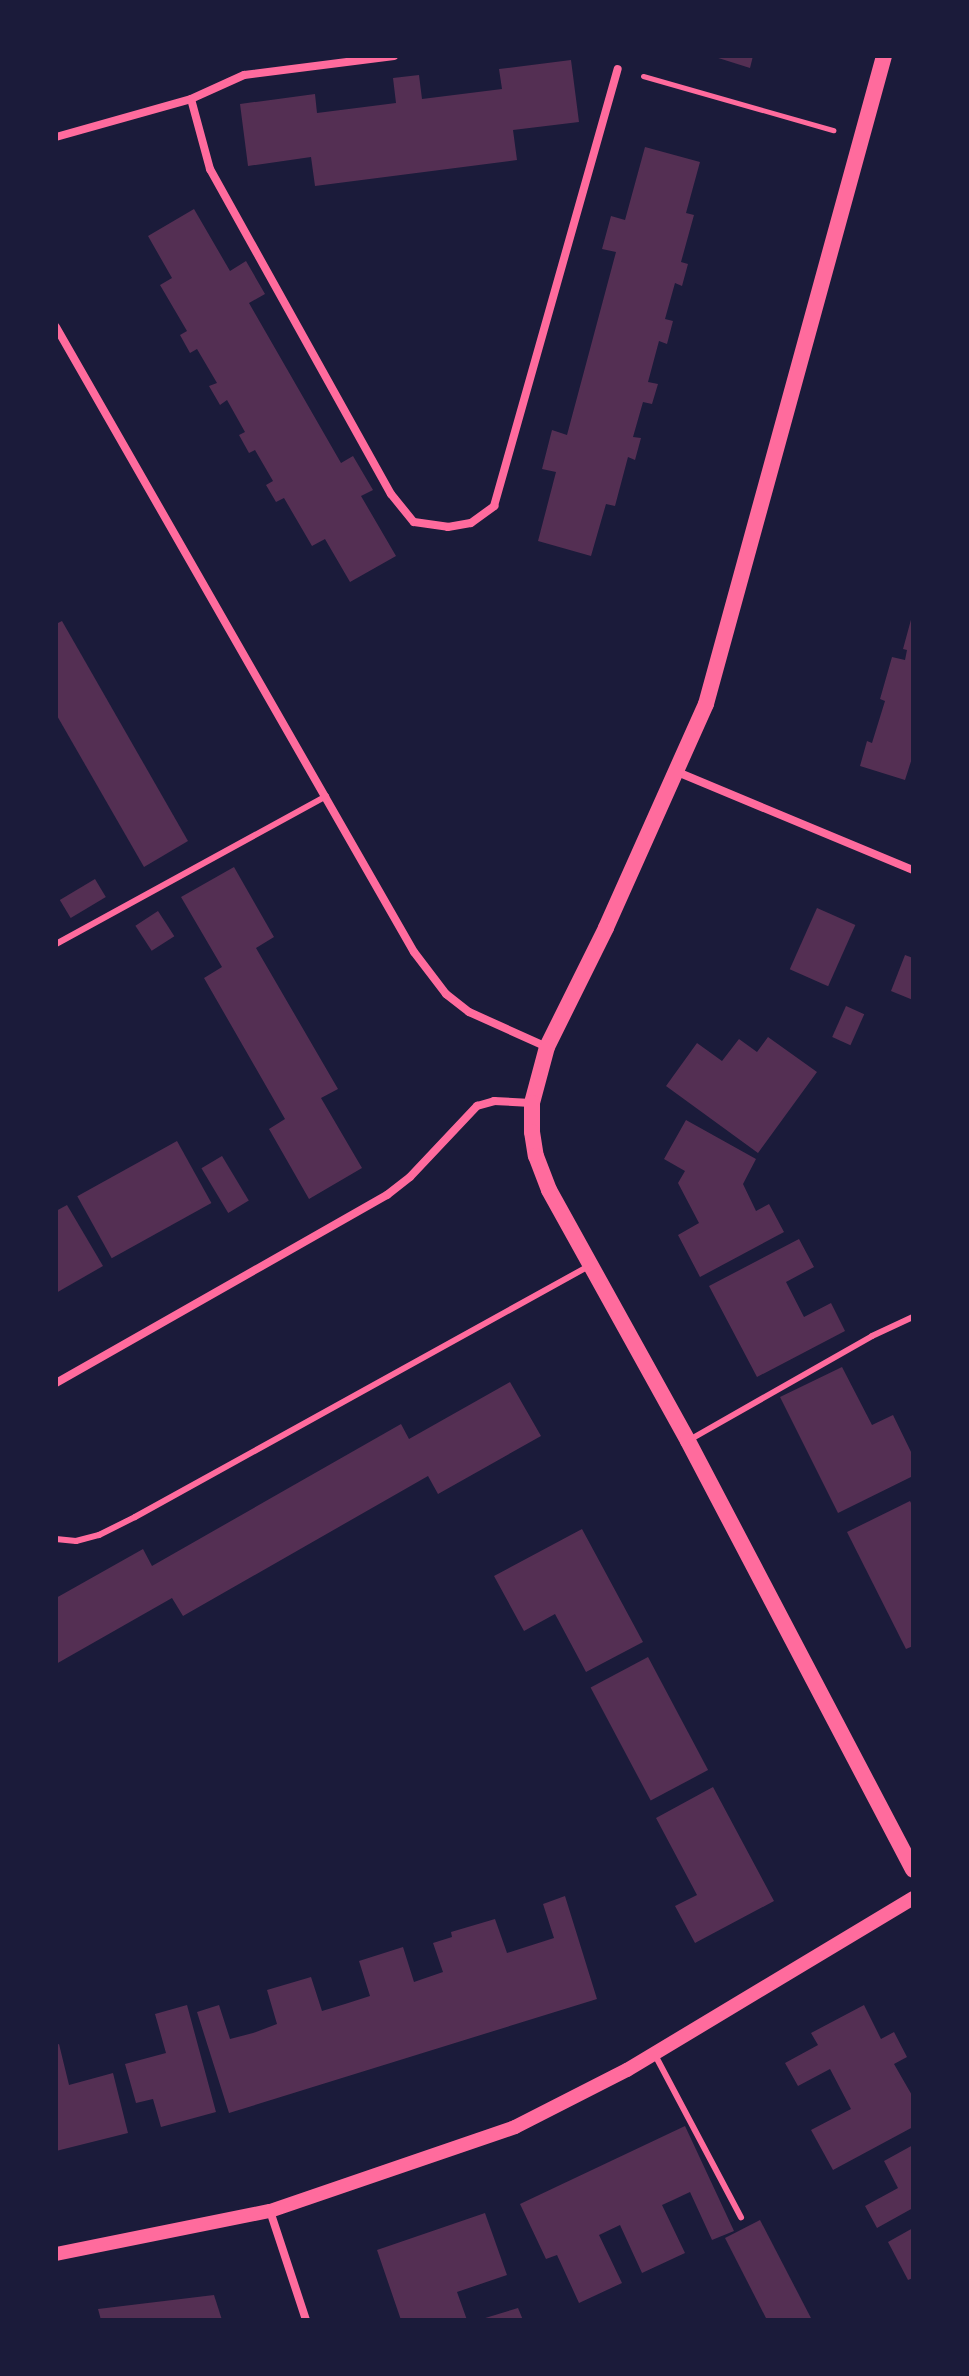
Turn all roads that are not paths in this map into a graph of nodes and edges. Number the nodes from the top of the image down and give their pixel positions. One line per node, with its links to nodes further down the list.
1 (394, 56): 4 (street)
2 (884, 56): 7 (main road)
3 (618, 69): 4 (street)
4 (191, 99): 5 (street)
5 (56, 137)
6 (56, 327): 8 (street)
7 (675, 771): 9 (street); 11 (main road)
8 (326, 796): 10 (lane); 11 (street)
9 (913, 870)
10 (56, 944)
11 (547, 1047): 12 (main road)
12 (532, 1103): 13 (main road); 15 (street)
13 (589, 1266): 16 (main road); 17 (lane)
14 (913, 1317): 16 (lane)
15 (56, 1383)
16 (688, 1441): 18 (main road)
17 (56, 1539)
18 (913, 1870)
19 (913, 1898): 20 (street)
20 (654, 2053): 21 (street); 22 (lane)
21 (270, 2211): 23 (street); 24 (street)
22 (741, 2217)
23 (56, 2254)
24 (306, 2320)

